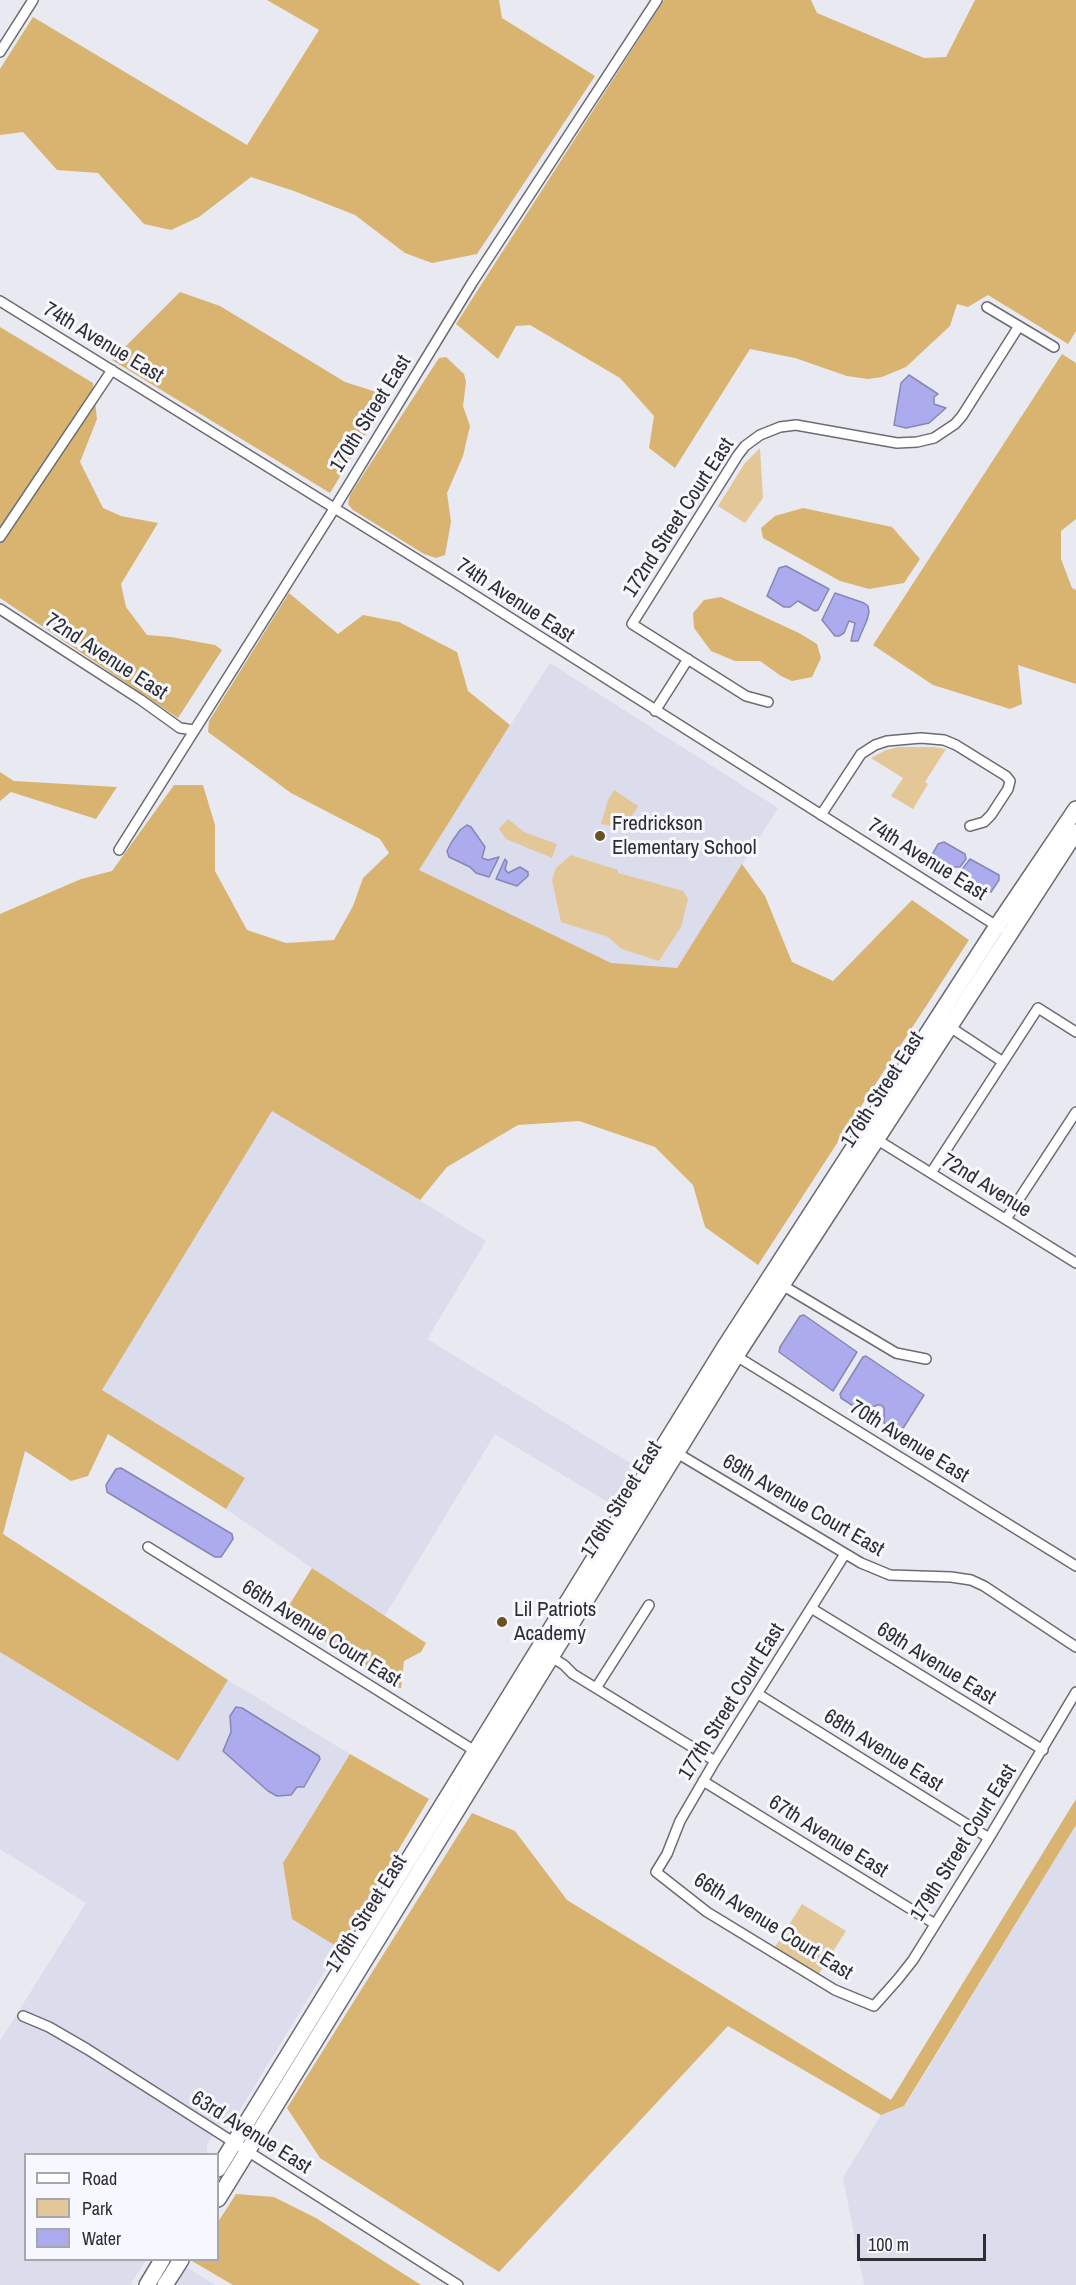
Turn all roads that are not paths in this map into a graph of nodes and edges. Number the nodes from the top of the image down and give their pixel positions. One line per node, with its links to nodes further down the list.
1 (33, 0): 3 (street)
2 (657, 0): 9 (street, 170th Street East)
3 (0, 52)
4 (0, 301): 8 (street, 74th Avenue East)
5 (987, 307): 6 (street)
6 (1019, 326): 7 (street); 12 (street, 172nd Street Court East)
7 (1054, 347)
8 (112, 370): 9 (street, 74th Avenue East); 10 (street)
9 (334, 509): 14 (street, 74th Avenue East); 15 (street, 170th Street East)
10 (0, 537)
11 (0, 609): 15 (street, 72nd Avenue East)
12 (688, 659): 13 (street); 14 (street)
13 (768, 702)
14 (655, 711): 17 (street, 74th Avenue East)
15 (194, 730): 20 (street, 170th Street East)
16 (1076, 809): 21 (main road, 176th Street East)
17 (821, 815): 18 (street); 21 (street, 74th Avenue East)
18 (970, 826)
19 (1076, 832): 21 (main road, 176th Street East)
20 (119, 850)
21 (1003, 930): 22 (main road, 176th Street East); 31 (main road, 176th Street East)
22 (950, 1027): 24 (street); 26 (main road, 176th Street East)
23 (1076, 1032): 24 (street)
24 (1003, 1062): 27 (street)
25 (1076, 1112): 28 (street)
26 (876, 1139): 27 (street, 72nd Avenue); 30 (main road, 176th Street East)
27 (931, 1173): 28 (street, 72nd Avenue)
28 (1006, 1219): 29 (street, 72nd Avenue)
29 (1076, 1263)
30 (782, 1285): 31 (main road, 176th Street East); 32 (street)
31 (730, 1352): 33 (main road, 176th Street East); 36 (street, 70th Avenue East); 45 (main road, 176th Street East)
32 (926, 1359)
33 (677, 1453): 35 (street, 69th Avenue Court East); 40 (main road, 176th Street East)
34 (148, 1547): 45 (street, 66th Avenue Court East)
35 (845, 1554): 38 (street, 177th Street Court East); 39 (street, 69th Avenue Court East)
36 (1076, 1566)
37 (649, 1605): 41 (street)
38 (811, 1608): 43 (street, 177th Street Court East); 44 (street, 69th Avenue East)
39 (1076, 1647)
40 (550, 1656): 41 (street); 50 (main road, 176th Street East)
41 (596, 1688): 46 (street)
42 (1076, 1692): 44 (street, 179th Street Court East)
43 (758, 1694): 46 (street, 177th Street Court East); 49 (street, 68th Avenue East)
44 (1042, 1750): 49 (street, 179th Street Court East)
45 (475, 1751): 48 (main road, 176th Street East)
46 (715, 1761): 47 (street, 177th Street Court East)
47 (703, 1781): 51 (street, 177th Street Court East); 52 (street, 67th Avenue East)
48 (443, 1802): 50 (main road); 55 (main road, 176th Street East)
49 (989, 1838): 52 (street, 179th Street Court East)
50 (428, 1856): 55 (main road, 176th Street East)
51 (656, 1872): 53 (street, 66th Avenue Court East)
52 (935, 1924): 53 (street, 179th Street Court East)
53 (874, 2006)
54 (23, 2016): 55 (street, 63rd Avenue East)
55 (240, 2147): 56 (main road, 176th Street East); 57 (main road, 176th Street East); 64 (street, 63rd Avenue East)
56 (219, 2168)
57 (219, 2197)
58 (161, 2261): 61 (main road)
59 (167, 2261): 62 (main road)
60 (180, 2261): 63 (main road)
61 (147, 2285)
62 (158, 2285)
63 (165, 2285)
64 (458, 2285)

